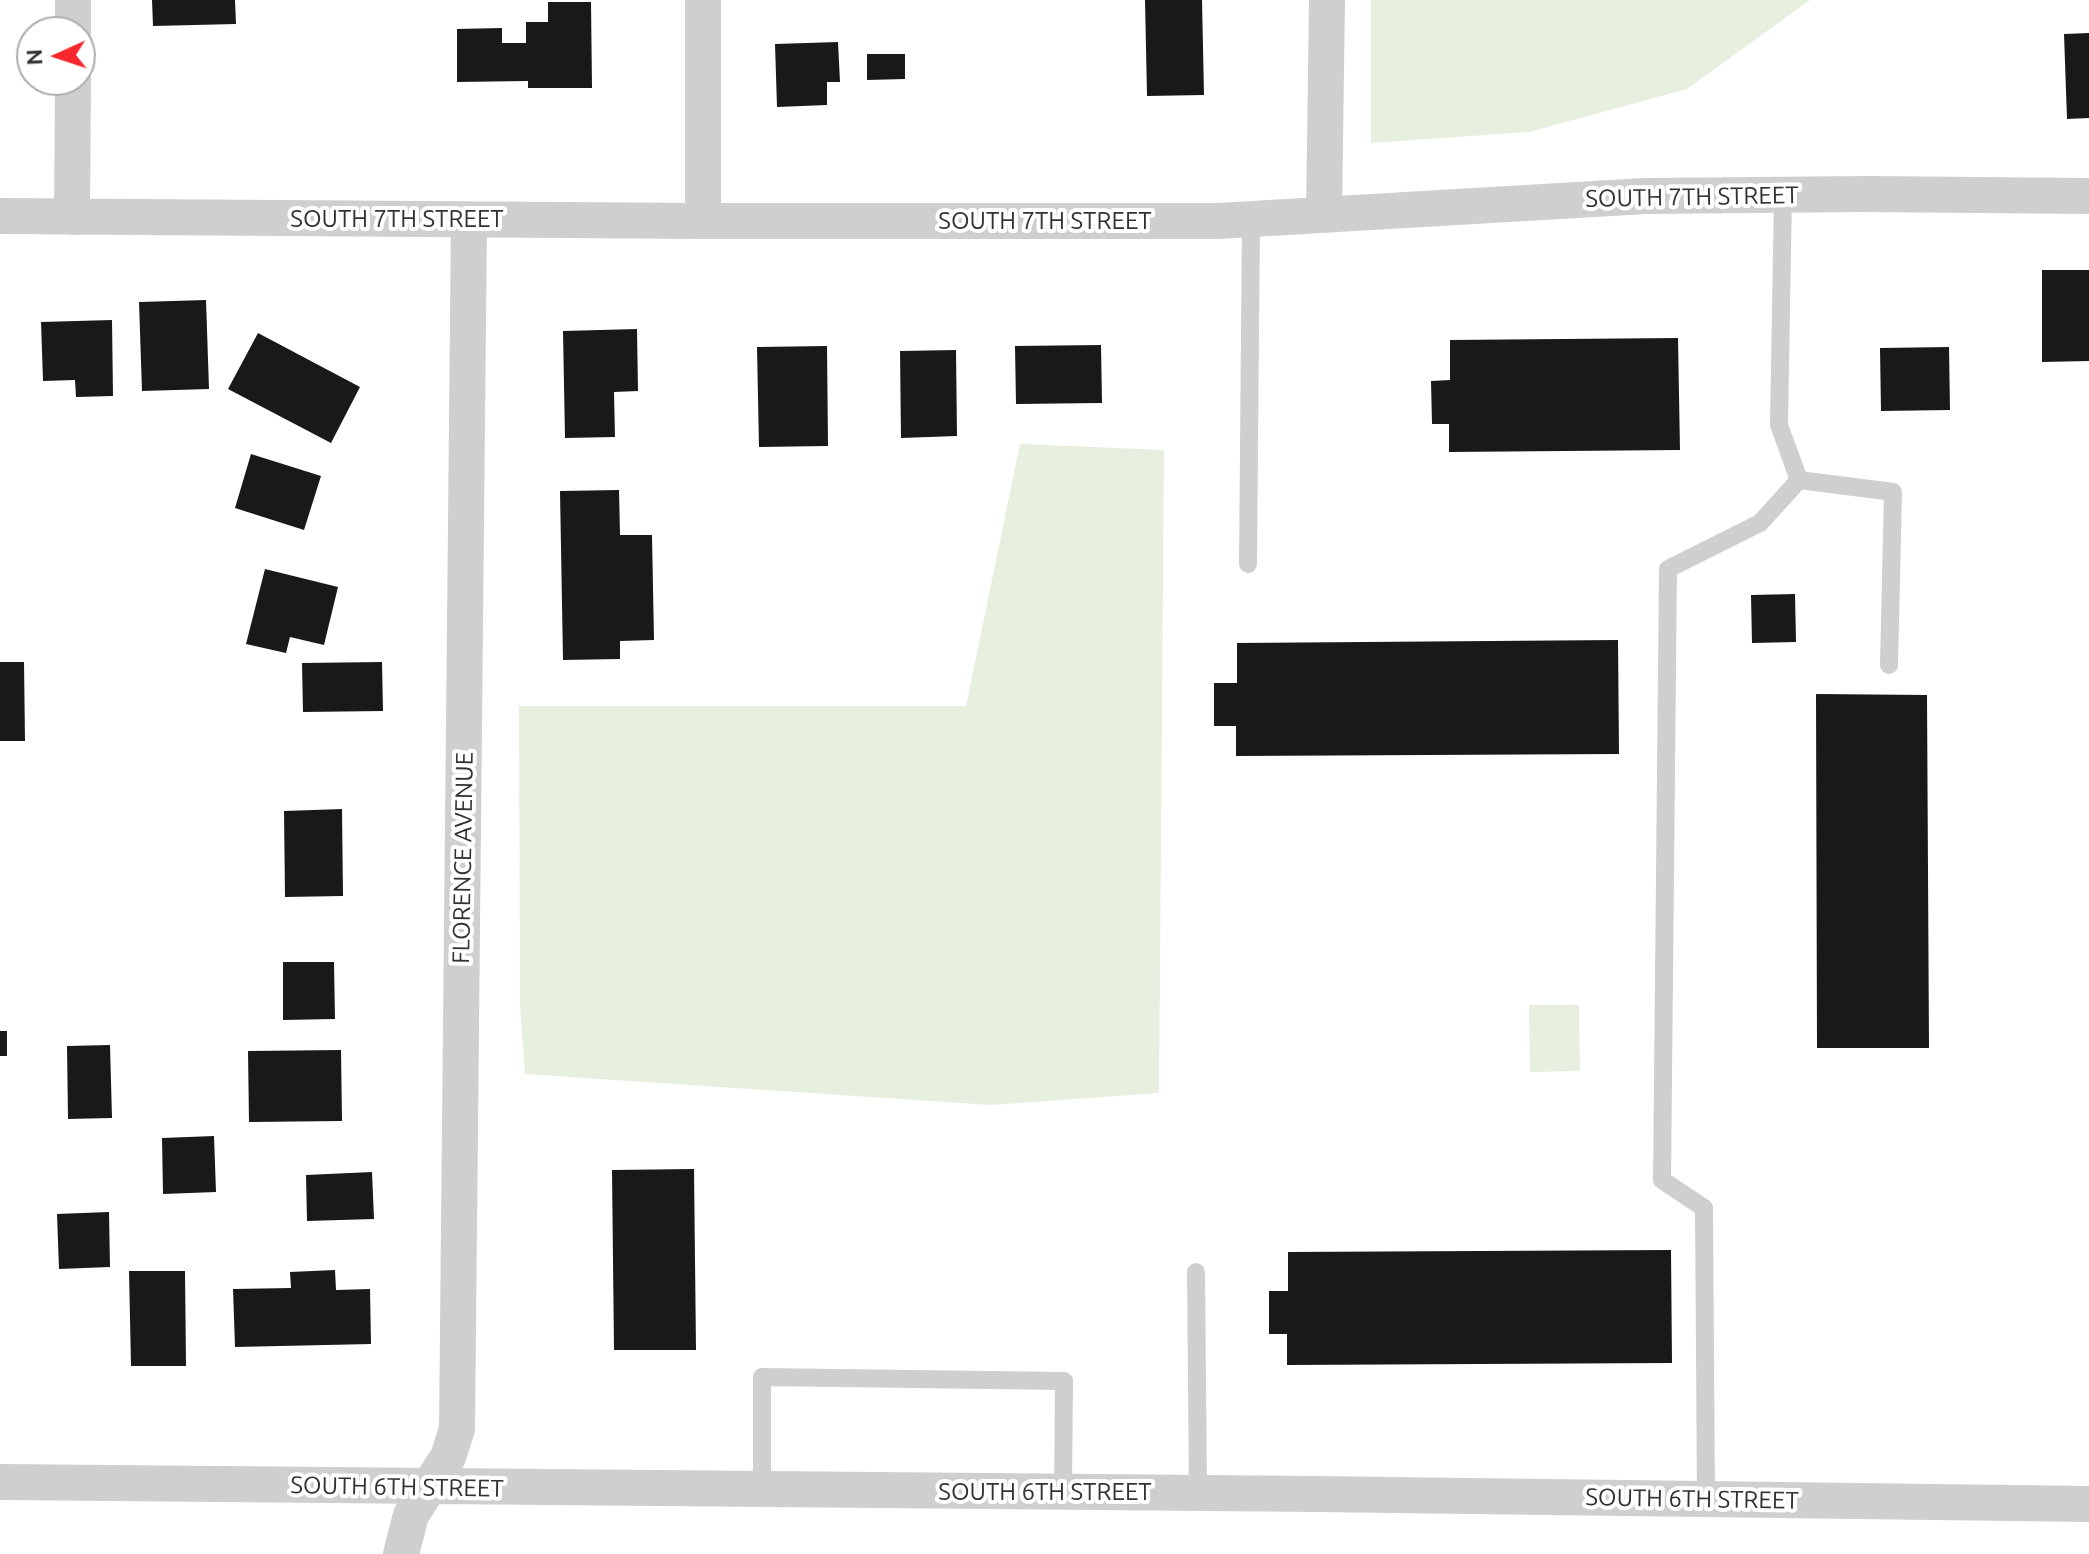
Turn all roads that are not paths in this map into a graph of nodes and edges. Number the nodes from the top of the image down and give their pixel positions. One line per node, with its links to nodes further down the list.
1 (703, 0): 11 (street)
2 (1327, 0): 6 (street)
3 (73, 96): 8 (street)
4 (1783, 194): 5 (street, SOUTH 7TH STREET); 6 (street, SOUTH 7TH STREET); 12 (lane)
5 (2089, 196)
6 (1324, 215): 9 (street, SOUTH 7TH STREET)
7 (0, 216): 8 (street, SOUTH 7TH STREET)
8 (72, 217): 10 (street, SOUTH 7TH STREET)
9 (1251, 219): 11 (street, SOUTH 7TH STREET); 13 (lane)
10 (469, 220): 11 (street, SOUTH 7TH STREET); 17 (street, FLORENCE AVENUE)
11 (703, 221)
12 (1799, 480): 14 (lane); 21 (lane)
13 (1248, 564)
14 (1889, 665)
15 (1196, 1272): 20 (lane)
16 (0, 1482): 17 (street, SOUTH 6TH STREET)
17 (427, 1488): 18 (street, SOUTH 6TH STREET); 23 (street, FLORENCE AVENUE)
18 (762, 1490): 19 (street, SOUTH 6TH STREET); 19 (lane)
19 (1063, 1492): 20 (street, SOUTH 6TH STREET)
20 (1198, 1493): 21 (street, SOUTH 6TH STREET)
21 (1706, 1499): 22 (street, SOUTH 6TH STREET)
22 (2089, 1504)
23 (401, 1554)

